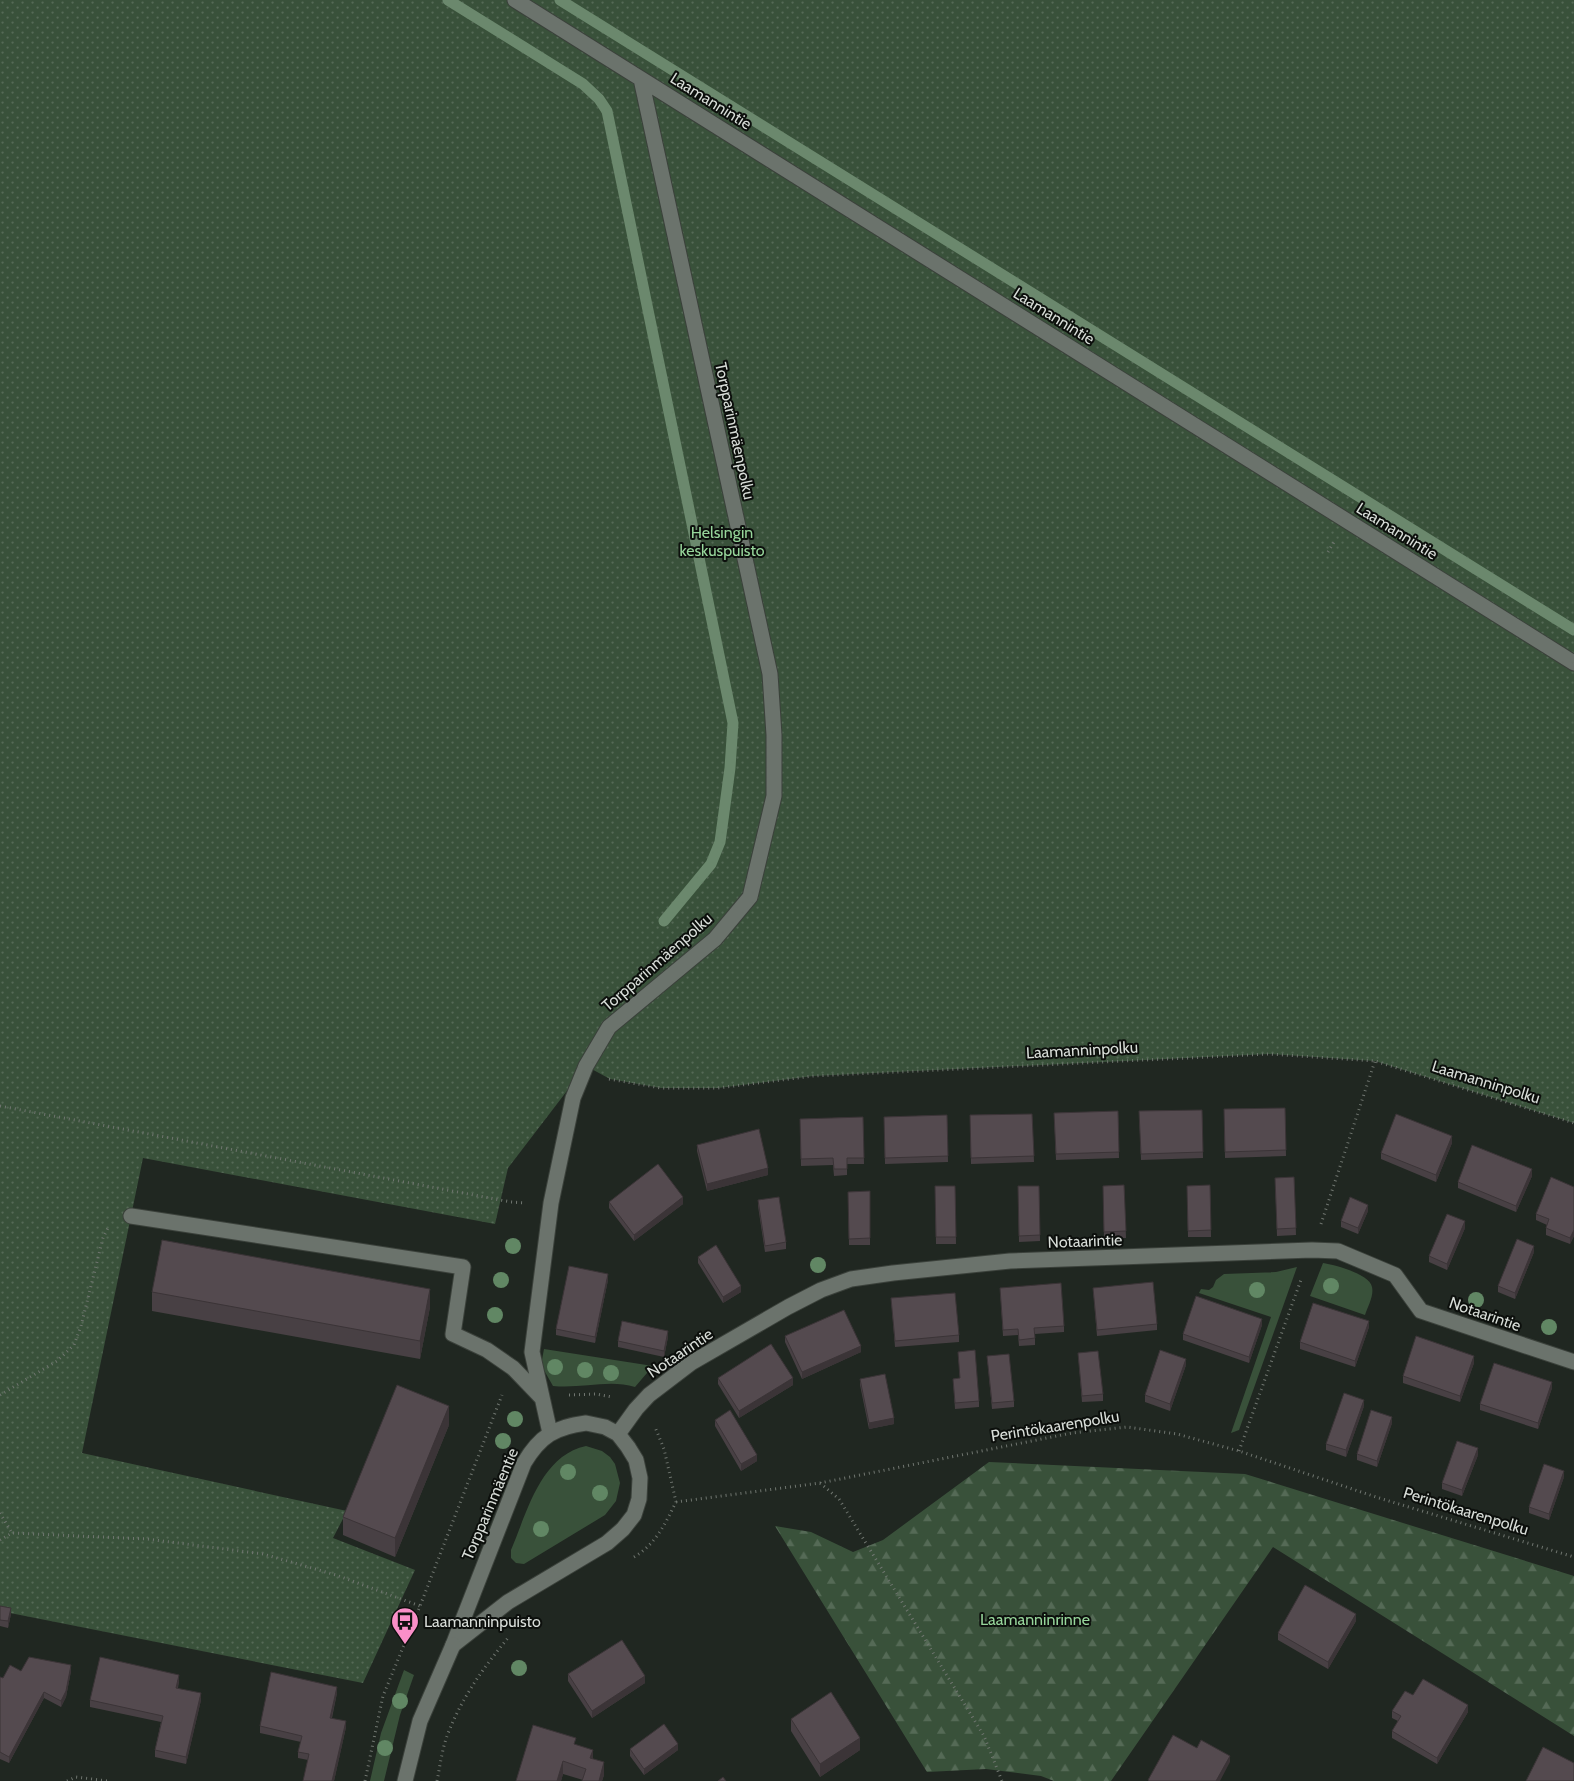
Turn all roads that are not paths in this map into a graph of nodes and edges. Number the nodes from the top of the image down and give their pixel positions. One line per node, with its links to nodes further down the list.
1 (515, 0): 2 (street, Laamannintie)
2 (641, 79): 3 (street, Laamannintie); 6 (street, Torpparinmäenpolku)
3 (1574, 663)
4 (131, 1216): 6 (street)
5 (1574, 1362): 8 (street, Notaarintie)
6 (541, 1398): 7 (street, Torpparinmäenpolku)
7 (550, 1433): 8 (street, Torpparinmäentie); 9 (street, Torpparinmäentie)
8 (618, 1434): 9 (street, Torpparinmäentie)
9 (453, 1645): 10 (street, Torpparinmäentie)
10 (405, 1781)

